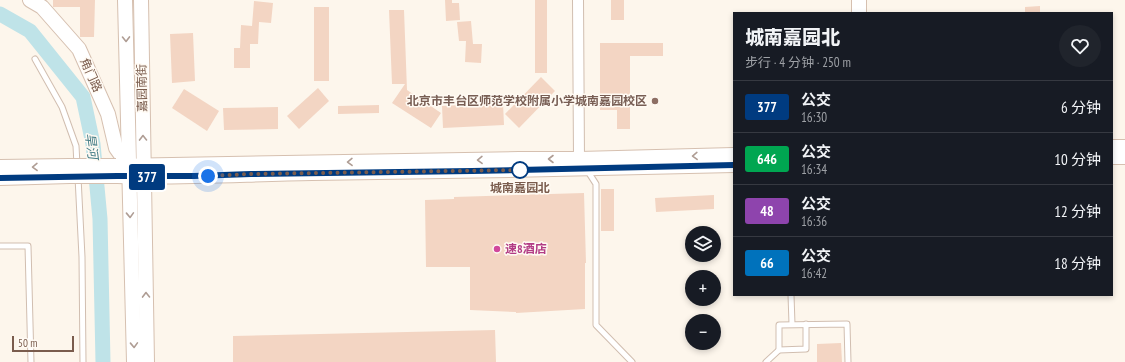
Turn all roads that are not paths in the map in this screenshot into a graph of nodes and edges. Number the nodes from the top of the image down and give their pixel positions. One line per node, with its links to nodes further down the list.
1 (30, 0): 17 (main road, 角门路)
2 (125, 0): 17 (main road, 嘉园南街, one-way to 17)
3 (141, 0): 18 (main road, 嘉园南街, one-way to 3)
4 (578, 0): 13 (street)
5 (859, 0): 6 (main road)
6 (859, 12)
7 (35, 59): 26 (lane)
8 (1113, 147): 9 (main road)
9 (1125, 147)
10 (733, 155): 13 (main road, one-way to 13)
11 (1125, 157): 12 (main road)
12 (1113, 158)
13 (582, 164): 14 (main road); 18 (main road); 29 (lane)
14 (733, 165)
15 (0, 168): 16 (main road, one-way to 15)
16 (70, 171): 17 (main road, bridge); 19 (main road)
17 (123, 171): 18 (main road); 27 (main road, one-way to 27)
18 (143, 171): 28 (main road, one-way to 18)
19 (0, 178)
20 (0, 246): 25 (lane)
21 (791, 296): 22 (lane)
22 (792, 324): 23 (lane); 24 (lane)
23 (806, 324): 24 (lane); 31 (lane)
24 (779, 350): 30 (lane)
25 (31, 362)
26 (83, 362)
27 (134, 362)
28 (147, 362)
29 (632, 362)
30 (766, 362)
31 (848, 362)

